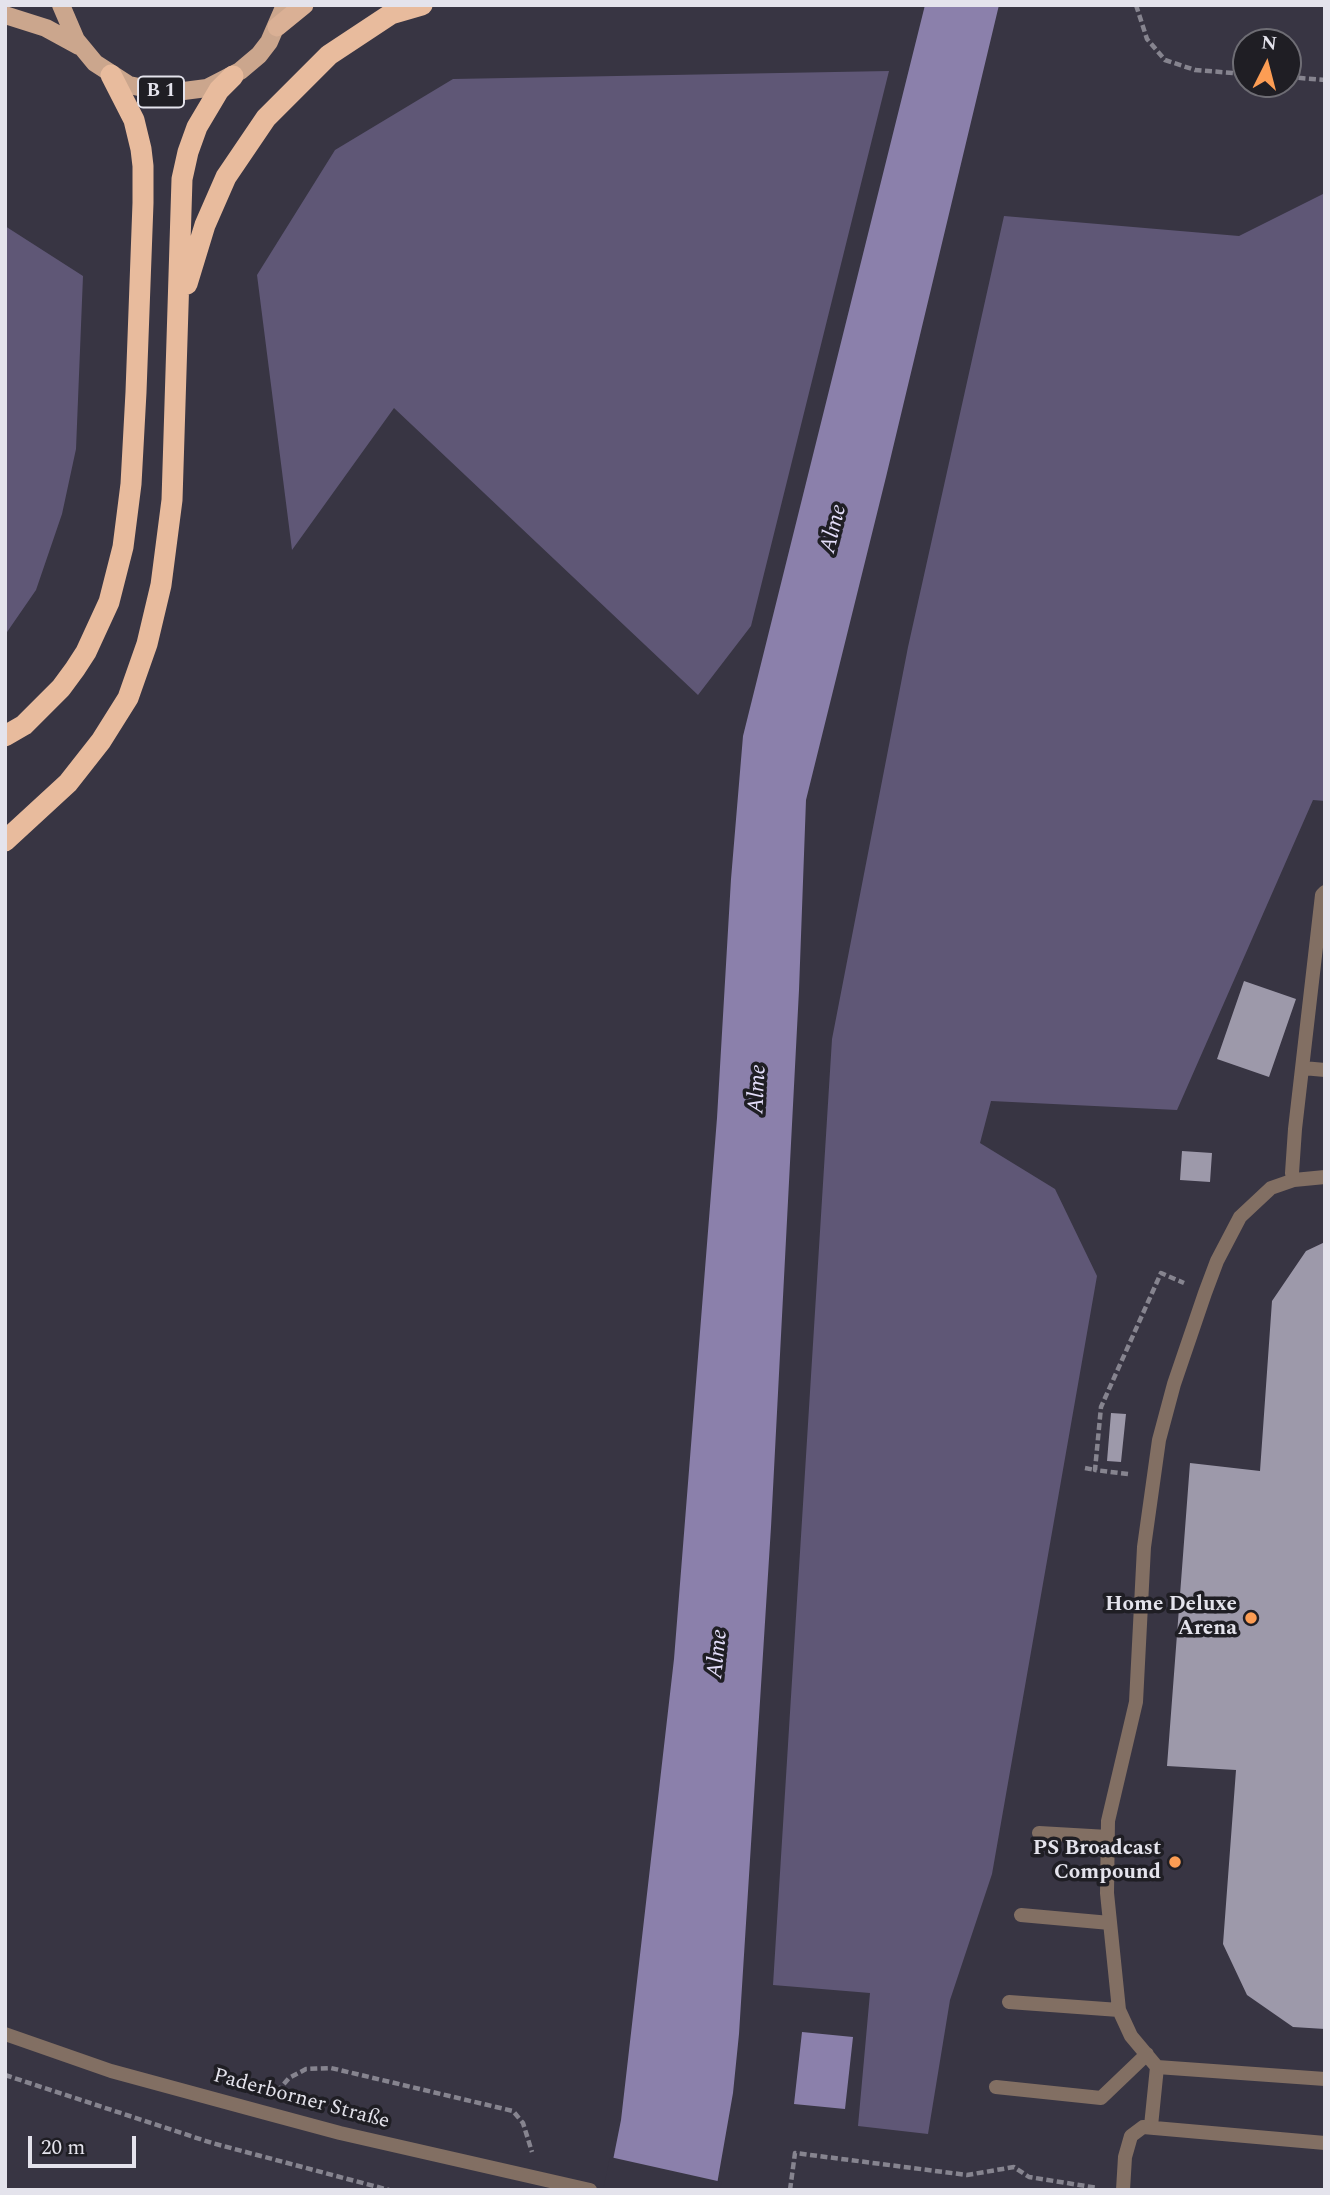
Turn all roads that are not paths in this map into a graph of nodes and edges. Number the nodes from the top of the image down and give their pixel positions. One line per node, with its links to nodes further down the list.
1 (61, 5): 7 (main road, B 1)
2 (285, 5): 6 (main road, B 1)
3 (304, 5): 6 (highway, B 1)
4 (422, 5): 10 (highway)
5 (5, 15): 7 (main road, B 1)
6 (277, 27): 9 (main road, B 1)
7 (82, 48): 8 (main road, B 1)
8 (111, 75): 9 (main road, B 1); 11 (highway)
9 (233, 76): 10 (highway)
10 (180, 310): 12 (highway)
11 (5, 736)
12 (5, 841)
13 (1325, 892): 14 (street)
14 (1303, 1069): 15 (street); 17 (street)
15 (1325, 1070)
16 (1325, 1177): 17 (street)
17 (1294, 1180): 19 (street)
18 (1039, 1833): 19 (street)
19 (1108, 1837): 21 (street)
20 (1021, 1915): 21 (street)
21 (1110, 1923): 23 (street)
22 (1009, 2002): 23 (street)
23 (1119, 2010): 25 (street)
24 (5, 2034): 31 (street, Paderborner Straße)
25 (1147, 2053): 26 (street); 28 (street)
26 (1157, 2067): 27 (street); 29 (street)
27 (1325, 2079)
28 (996, 2087)
29 (1151, 2126): 30 (street); 32 (street)
30 (1325, 2143)
31 (590, 2190)
32 (1123, 2190)

